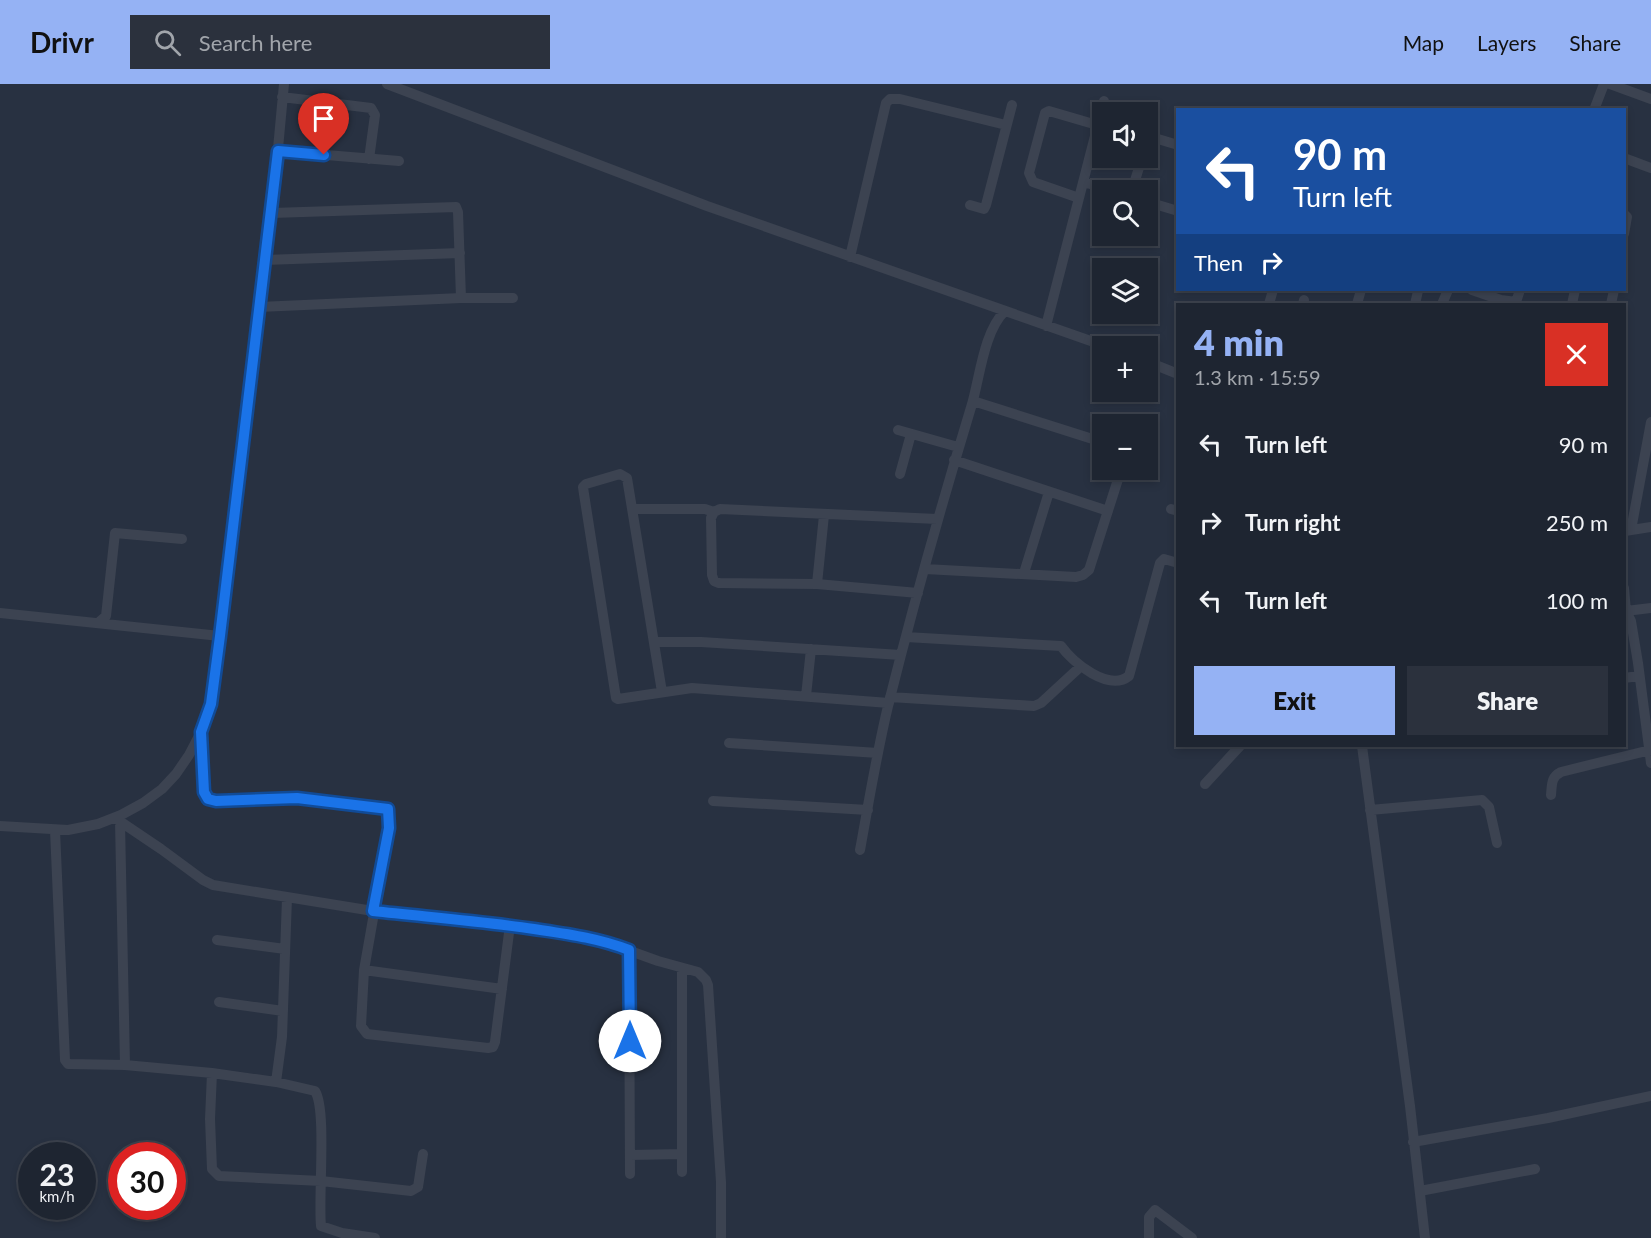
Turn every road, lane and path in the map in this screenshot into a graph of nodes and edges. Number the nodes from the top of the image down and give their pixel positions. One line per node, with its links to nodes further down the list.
1 (284, 84): 5 (street)
2 (387, 84): 27 (street)
3 (1604, 84): 8 (street)
4 (1610, 84): 6 (street)
5 (282, 98): 14 (street); 15 (street)
6 (1651, 99)
7 (1012, 105): 10 (street)
8 (1595, 108)
9 (1092, 121): 21 (street)
10 (1006, 125): 23 (street); 27 (street)
11 (1158, 140): 12 (street)
12 (1176, 145)
13 (1092, 149): 19 (street)
14 (278, 151): 15 (street); 25 (street)
15 (369, 159): 17 (street)
16 (1626, 159): 18 (street)
17 (399, 161)
18 (1651, 168)
19 (1083, 182): 20 (street); 21 (street)
20 (1092, 184)
21 (1079, 198): 36 (street)
22 (1158, 204): 24 (street)
23 (970, 205)
24 (1176, 208)
25 (272, 213): 26 (street); 28 (street)
26 (460, 253): 28 (street); 31 (street)
27 (850, 257): 35 (street)
28 (265, 260): 34 (street)
29 (1474, 291): 33 (street)
30 (1520, 291): 33 (street)
31 (461, 298): 32 (street); 34 (street)
32 (513, 298)
33 (1501, 302)
34 (259, 307): 67 (street)
35 (1005, 311): 36 (street); 40 (street)
36 (1046, 326): 37 (street)
37 (1092, 342)
38 (1158, 366): 39 (street)
39 (1176, 373)
40 (973, 401): 44 (street); 45 (street)
41 (1651, 422): 56 (street)
42 (898, 430): 43 (street)
43 (911, 434): 45 (street); 47 (street)
44 (1092, 439)
45 (958, 447): 46 (street)
46 (954, 460): 49 (street); 54 (street)
47 (900, 474)
48 (1118, 480): 51 (street)
49 (1049, 492): 51 (street); 60 (street)
50 (633, 509): 52 (street); 69 (street); 77 (street)
51 (1108, 511): 60 (street)
52 (714, 512): 53 (street); 61 (street)
53 (824, 515): 54 (street); 61 (street)
54 (937, 519): 59 (street)
55 (1651, 527): 56 (street)
56 (1628, 530)
57 (182, 539): 66 (street)
58 (1176, 563): 74 (street)
59 (925, 569): 60 (street); 62 (street)
60 (1024, 573)
61 (817, 584): 62 (street)
62 (918, 593): 68 (street)
63 (1651, 608): 65 (street)
64 (0, 613): 66 (street)
65 (1627, 618): 73 (street)
66 (98, 623): 67 (street)
67 (220, 636): 81 (street)
68 (906, 637): 71 (street); 74 (street)
69 (655, 642): 70 (street); 77 (street)
70 (811, 649): 71 (street); 78 (street)
71 (901, 655): 79 (street)
72 (1651, 661): 73 (street)
73 (1638, 663): 75 (street)
74 (1080, 667): 79 (street)
75 (1639, 675): 76 (street); 80 (street)
76 (1626, 678)
77 (662, 692): 78 (street)
78 (806, 696): 79 (street)
79 (890, 700): 86 (street)
80 (1648, 716): 85 (street)
81 (201, 732): 93 (street); 99 (street)
82 (729, 743): 86 (street)
83 (1239, 747): 88 (street)
84 (1362, 747): 92 (street)
85 (1650, 750): 87 (street); 89 (street)
86 (878, 753): 91 (street)
87 (1651, 763)
88 (1205, 784)
89 (1551, 795)
90 (713, 801): 91 (street)
91 (868, 810): 97 (street)
92 (1370, 810): 96 (street); 113 (street)
93 (117, 820): 95 (street); 98 (street); 109 (street)
94 (0, 825): 95 (street)
95 (55, 830): 109 (street)
96 (1497, 843)
97 (860, 850)
98 (287, 898): 99 (street); 102 (street)
99 (373, 911): 100 (street); 105 (street)
100 (510, 926): 103 (street); 106 (street)
101 (217, 940): 102 (street)
102 (285, 949): 108 (street)
103 (629, 950): 104 (street); 116 (street)
104 (682, 969): 115 (street); 123 (street)
105 (364, 970): 106 (street); 106 (street)
106 (502, 989)
107 (219, 1002): 108 (street)
108 (283, 1011): 111 (street)
109 (125, 1065): 110 (street)
110 (212, 1073): 111 (street); 120 (street)
111 (276, 1082): 120 (street)
112 (1651, 1096): 113 (street)
113 (1413, 1142): 121 (street)
114 (423, 1154): 120 (street)
115 (682, 1154): 116 (street); 118 (street)
116 (630, 1155): 119 (street)
117 (1535, 1169): 121 (street)
118 (682, 1172)
119 (630, 1174)
120 (321, 1181): 122 (street)
121 (1420, 1191): 126 (street)
122 (375, 1238)
123 (721, 1238)
124 (1149, 1238): 125 (street)
125 (1192, 1238)
126 (1425, 1238)

